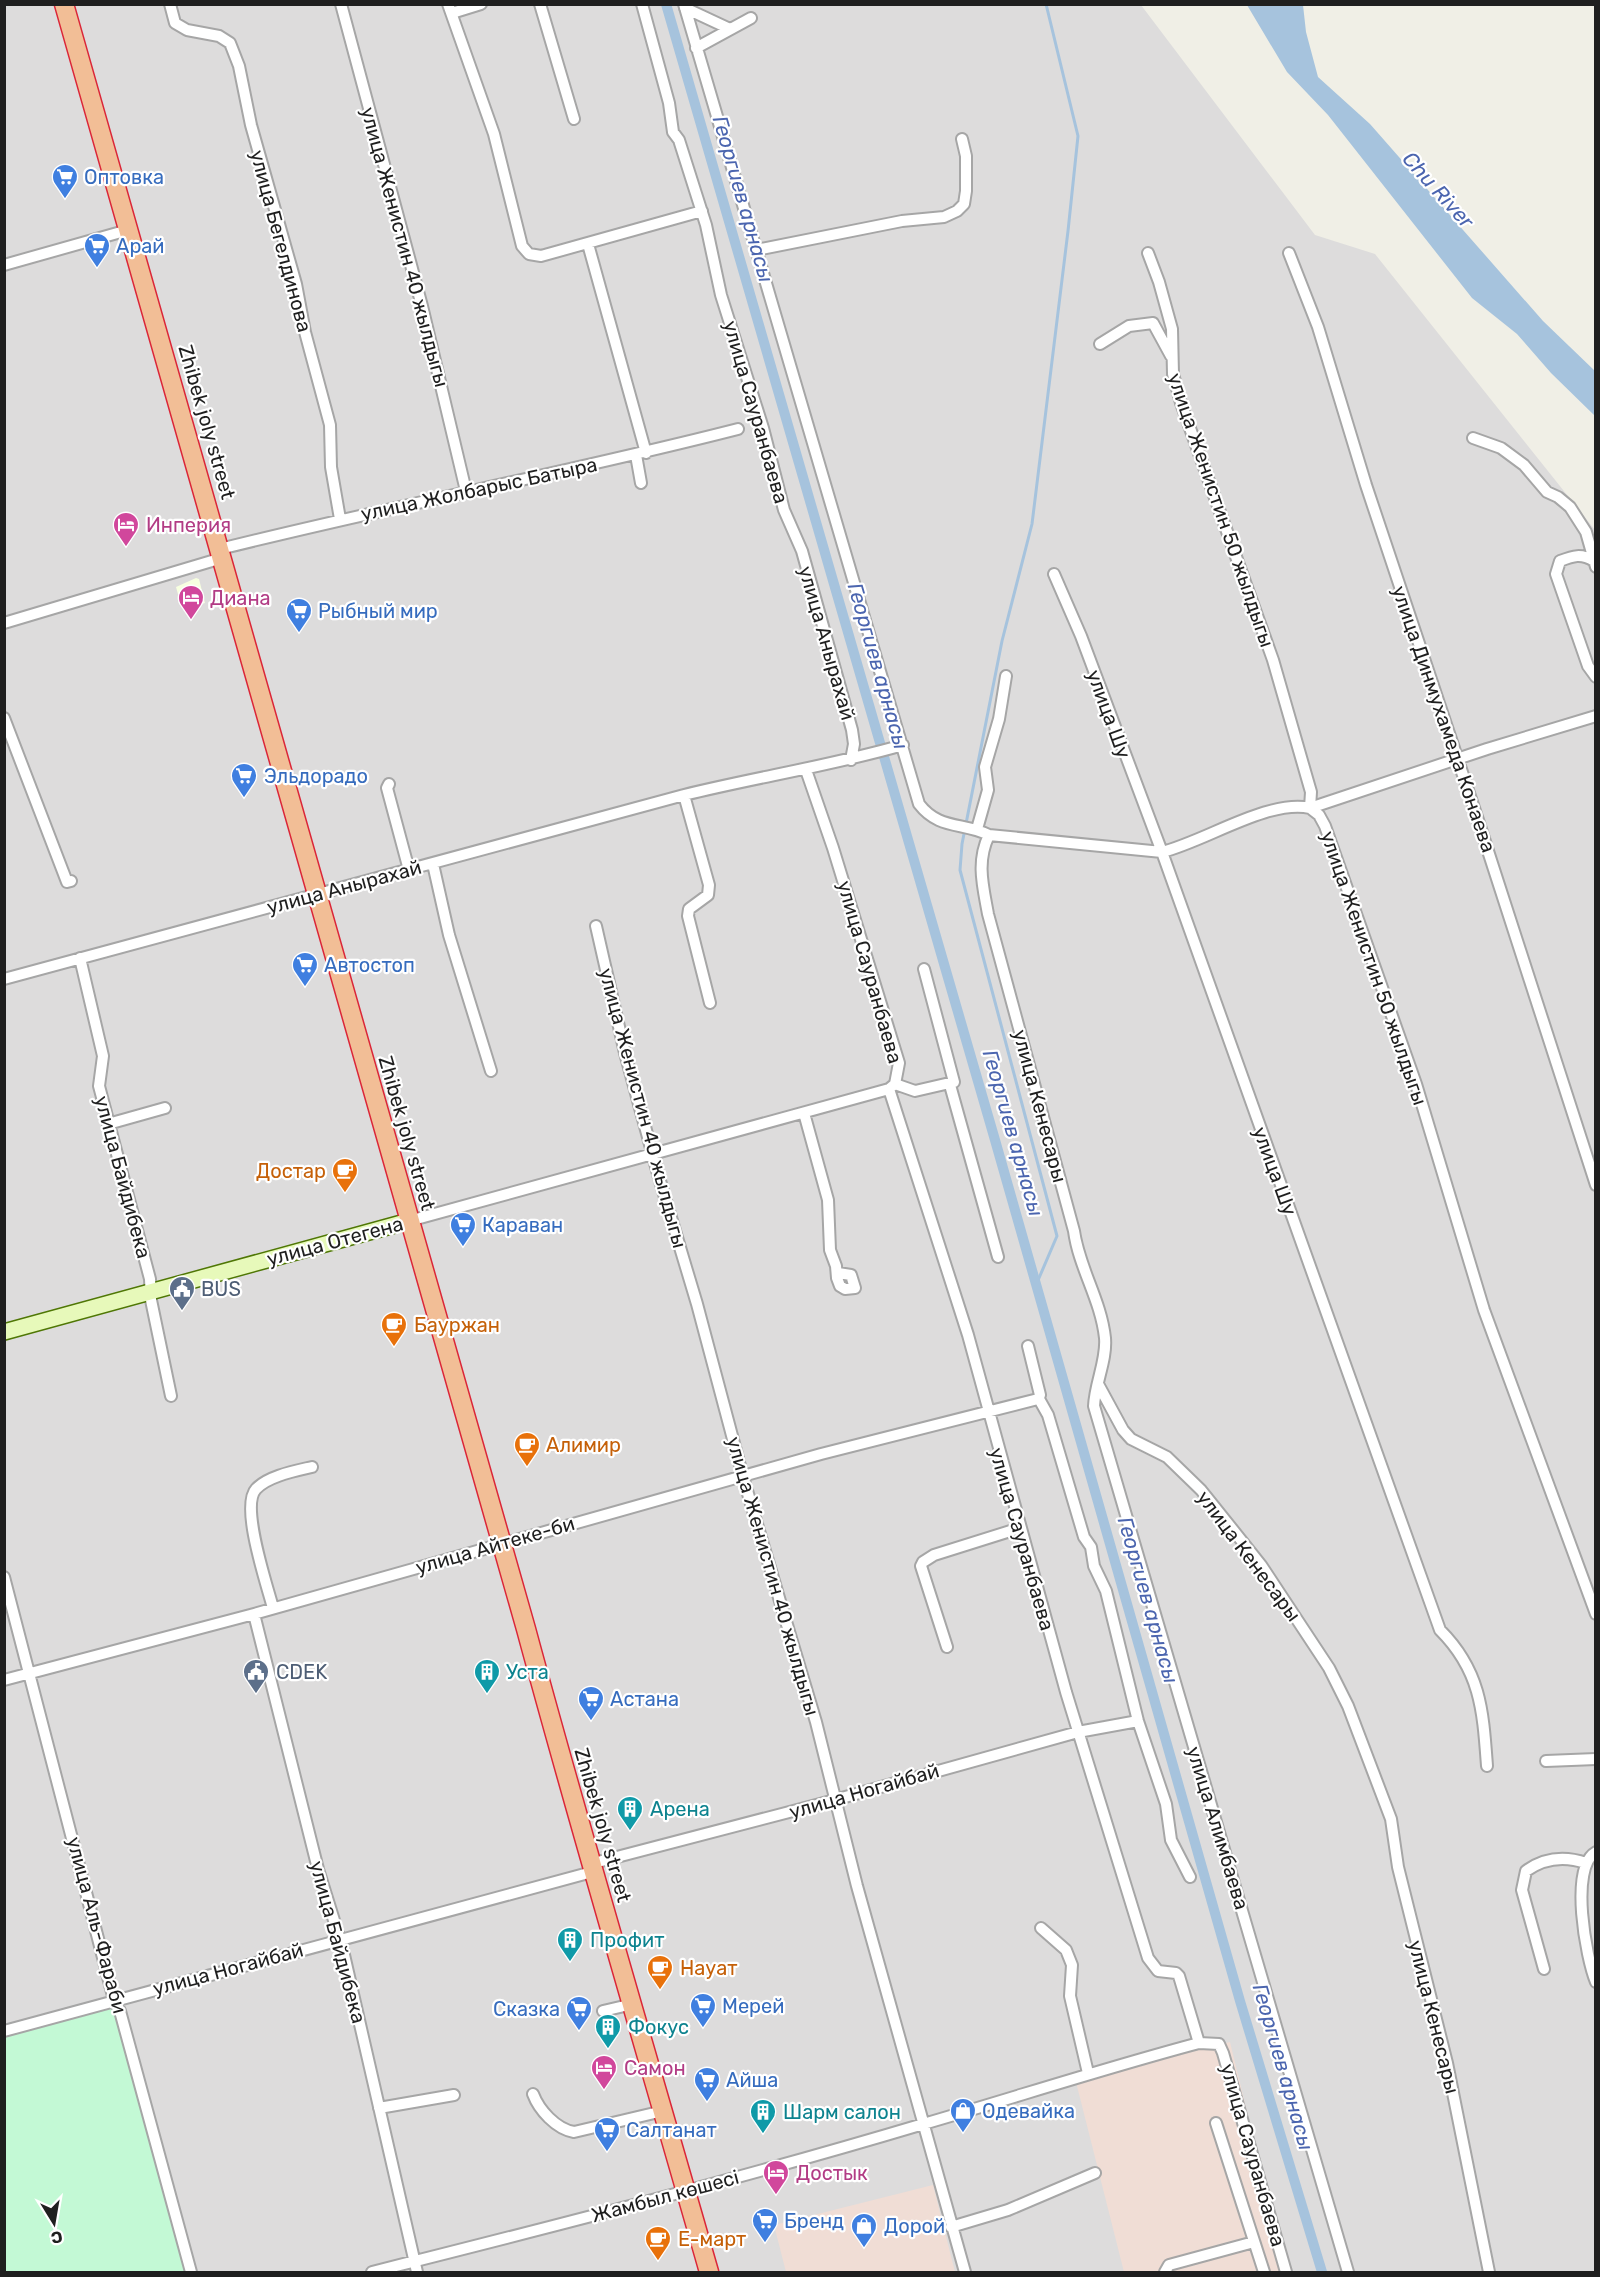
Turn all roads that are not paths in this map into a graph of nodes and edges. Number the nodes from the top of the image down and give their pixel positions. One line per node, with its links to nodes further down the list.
1 (64, 4): 15 (highway, Zhibek joly street)
2 (170, 4): 28 (street, улица Бегелдинова)
3 (341, 4): 27 (street, улица Женистин 40 жылдыгы)
4 (481, 4): 8 (street)
5 (540, 4): 12 (street)
6 (642, 4): 14 (street, улица Сауранбаева)
7 (685, 6): 10 (street); 11 (street)
8 (450, 9): 16 (street)
9 (751, 18): 10 (street)
10 (730, 29): 11 (street)
11 (696, 48): 17 (street)
12 (574, 119)
13 (962, 139): 17 (street)
14 (702, 211): 16 (street); 29 (street, улица Сауранбаева)
15 (128, 230): 20 (street); 30 (highway, Zhibek joly street)
16 (588, 244): 25 (street)
17 (756, 250): 38 (street)
18 (1148, 253): 22 (street, улица Женистин 50 жылдыгы)
19 (1289, 253): 40 (street, улица Динмухамеда Конаева)
20 (4, 265)
21 (1100, 344): 22 (street)
22 (1171, 356): 44 (street, улица Женистин 50 жылдыгы)
23 (738, 429): 25 (street, улица Жолбарыс Батыра)
24 (1473, 438): 31 (street)
25 (641, 454): 26 (street); 27 (street, улица Жолбарыс Батыра)
26 (641, 483)
27 (466, 490): 28 (street, улица Жолбарыс Батыра)
28 (340, 519): 30 (street, улица Жолбарыс Батыра)
29 (791, 529): 39 (street, улица Анырахай)
30 (221, 553): 33 (street, улица Жолбарыс Батыра); 51 (highway, Zhibek joly street)
31 (1595, 564): 35 (street)
32 (1054, 574): 47 (street, улица Шу)
33 (4, 623)
34 (1006, 676): 45 (street)
35 (1596, 676)
36 (1596, 716): 40 (street)
37 (4, 718): 50 (street)
38 (903, 745): 39 (street); 45 (street)
39 (855, 759): 41 (street, улица Анырахай)
40 (1457, 759): 44 (street); 64 (street, улица Динмухамеда Конаева)
41 (807, 771): 43 (street, улица Анырахай); 59 (street, улица Сауранбаева)
42 (388, 784): 49 (street)
43 (684, 795): 48 (street, улица Анырахай); 56 (street)
44 (1310, 808): 47 (street); 82 (street, улица Женистин 50 жылдыгы)
45 (977, 830): 46 (street)
46 (989, 835): 47 (street); 71 (street, улица Кенесары)
47 (1162, 852): 90 (street, улица Шу)
48 (433, 864): 49 (street, улица Анырахай); 57 (street)
49 (409, 870): 51 (street, улица Анырахай)
50 (71, 881)
51 (316, 895): 53 (street, улица Анырахай); 65 (highway, Zhibek joly street)
52 (596, 926): 63 (street, улица Женистин 40 жылдыгы)
53 (80, 958): 55 (street, улица Анырахай); 62 (street, улица Байдибека)
54 (924, 969): 58 (street)
55 (4, 979)
56 (710, 1003)
57 (491, 1071)
58 (950, 1084): 59 (street); 66 (street)
59 (892, 1086): 61 (street, улица Отегена); 74 (street, улица Сауранбаева)
60 (165, 1108): 62 (street)
61 (804, 1113): 63 (street, улица Отегена); 67 (street)
62 (108, 1124): 68 (street, улица Байдибека)
63 (653, 1155): 65 (street, улица Отегена); 76 (street, улица Женистин 40 жылдыгы)
64 (1596, 1185)
65 (409, 1221): 68 (main road, улица Отегена); 78 (highway, Zhibek joly street)
66 (998, 1257)
67 (838, 1273)
68 (152, 1290): 69 (main road, улица Отегена); 72 (street, улица Байдибека)
69 (4, 1332)
70 (1028, 1346): 73 (street)
71 (1098, 1384): 124 (street, улица Алимбаева); 125 (street, улица Кенесары)
72 (171, 1396)
73 (1039, 1399): 74 (street, улица Айтеке-би); 86 (street)
74 (987, 1411): 76 (street, улица Айтеке-би); 77 (street, улица Сауранбаева)
75 (312, 1467): 80 (street)
76 (743, 1477): 78 (street, улица Айтеке-би); 91 (street, улица Женистин 40 жылдыгы)
77 (1020, 1528): 83 (street); 87 (street, улица Сауранбаева)
78 (502, 1543): 80 (street, улица Айтеке-би); 94 (highway, Zhibek joly street)
79 (4, 1577): 84 (street, улица Аль-Фараби)
80 (273, 1608): 81 (street, улица Айтеке-би)
81 (254, 1614): 84 (street, улица Айтеке-би); 97 (street, улица Байдибека)
82 (1596, 1614)
83 (946, 1647)
84 (30, 1673): 85 (street, улица Айтеке-би); 100 (street, улица Аль-Фараби)
85 (4, 1680)
86 (1138, 1721): 87 (street, улица Ногайбай); 95 (street)
87 (1078, 1732): 91 (street, улица Ногайбай); 104 (street, улица Сауранбаева)
88 (1596, 1759): 89 (street)
89 (1546, 1761)
90 (1487, 1766)
91 (835, 1800): 94 (street, улица Ногайбай); 111 (street, улица Женистин 40 жылдыгы)
92 (1596, 1852): 93 (street)
93 (1586, 1863): 98 (street); 99 (street)
94 (591, 1868): 97 (street, улица Ногайбай); 101 (highway, Zhibek joly street)
95 (1190, 1877)
96 (1041, 1928): 105 (street)
97 (339, 1939): 100 (street, улица Ногайбай); 108 (street, улица Байдибека)
98 (1544, 1969)
99 (1596, 1982)
100 (114, 2000): 103 (street, улица Ногайбай); 117 (street, улица Аль-Фараби)
101 (633, 2004): 102 (street); 109 (highway, Zhibek joly street)
102 (603, 2011)
103 (4, 2031)
104 (1199, 2043): 105 (street, Жамбыл көшесі); 123 (street, улица Сауранбаева)
105 (1088, 2073): 111 (street, Жамбыл көшесі)
106 (533, 2094): 109 (street)
107 (454, 2095): 108 (street)
108 (379, 2108): 116 (street, улица Байдибека)
109 (663, 2111): 113 (highway, Zhibek joly street)
110 (1216, 2123): 115 (street)
111 (922, 2125): 113 (street, Жамбыл көшесі); 114 (street, улица Женистин 40 жылдыгы)
112 (1095, 2173): 114 (street)
113 (686, 2192): 116 (street, Жамбыл көшесі); 119 (highway, Zhibek joly street)
114 (951, 2227): 120 (street, улица Женистин 40 жылдыгы)
115 (1254, 2242): 121 (street); 122 (street)
116 (415, 2267): 118 (street, Жамбыл көшесі)
117 (191, 2272)
118 (372, 2272)
119 (709, 2272)
120 (965, 2272)
121 (1165, 2272)
122 (1264, 2272)
123 (1286, 2272)
124 (1348, 2272)
125 (1490, 2272)

